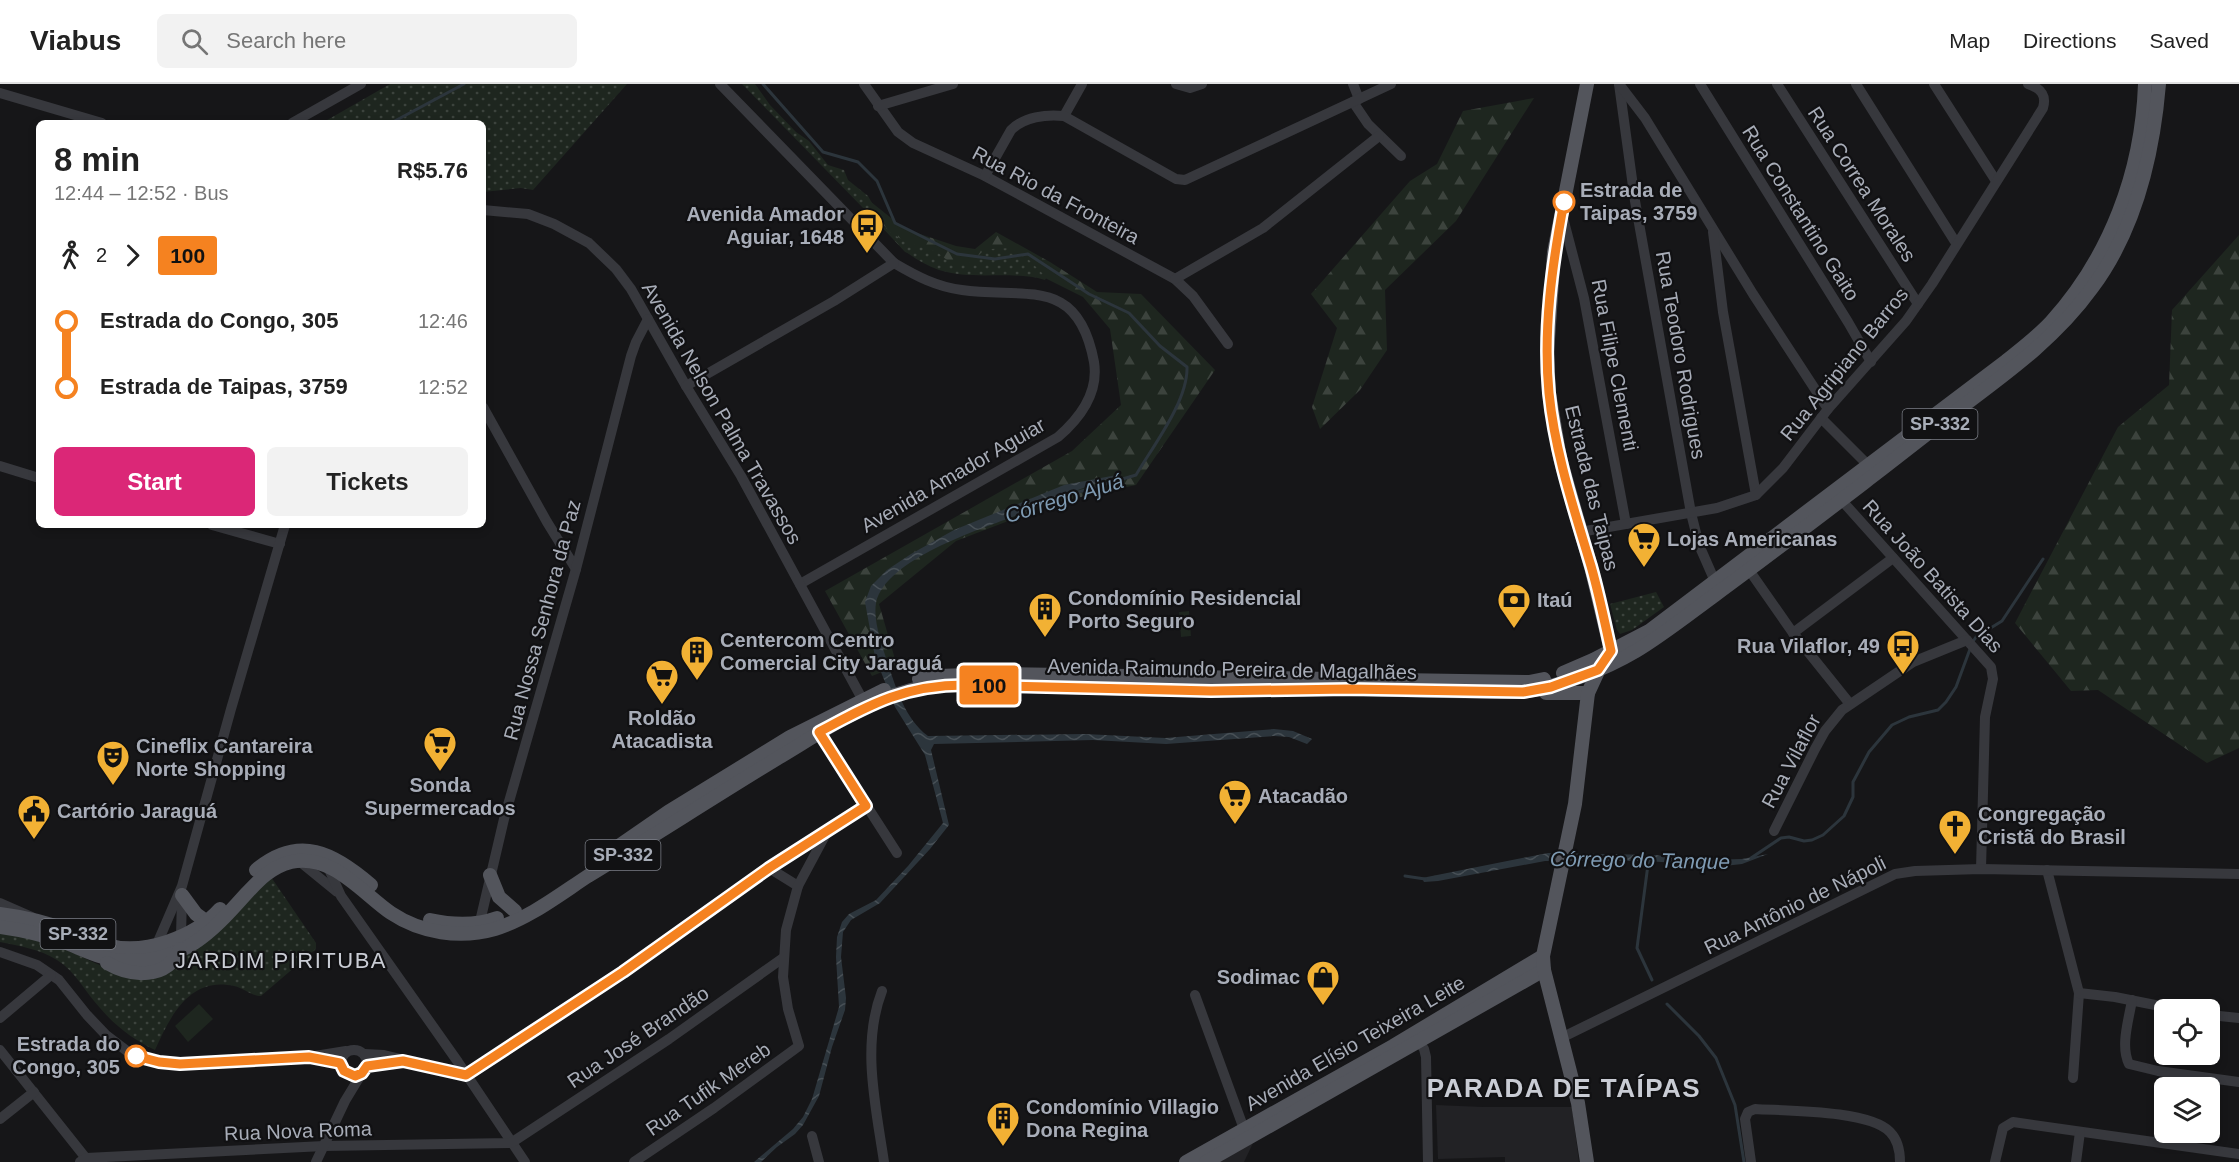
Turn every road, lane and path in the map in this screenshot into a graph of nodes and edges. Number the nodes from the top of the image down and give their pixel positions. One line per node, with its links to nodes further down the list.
1 (15, 84): 21 (street)
2 (361, 84): 26 (street)
3 (720, 84): 35 (street, Avenida Amador Aguiar)
4 (864, 84): 23 (street, Rua Rio da Fronteira)
5 (952, 84): 23 (street)
6 (1082, 84): 24 (street)
7 (1176, 84): 8 (street)
8 (1202, 84)
9 (1353, 84): 22 (street)
10 (1392, 84): 22 (street)
11 (1587, 84): 32 (main road, Estrada das Taipas)
12 (1619, 84): 33 (street); 49 (street, Rua Teodoro Rodrigues)
13 (1700, 84): 40 (street, Rua Constantino Gaito)
14 (1777, 84): 37 (street, Rua Correa Morales)
15 (1856, 84): 34 (street)
16 (1934, 84): 30 (street)
17 (2028, 84): 30 (street, Rua Agripiano Barros)
18 (2145, 84): 44 (main road, Avenida Raimundo Pereira de Magalhães / SP-332)
19 (2158, 84): 48 (main road, Avenida Raimundo Pereira de Magalhães / SP-332)
20 (0, 93): 21 (street)
21 (12, 96): 25 (street)
22 (1356, 100): 24 (street); 27 (street)
23 (878, 106): 29 (street, Rua Rio da Fronteira)
24 (1064, 116): 29 (street)
25 (92, 120)
26 (297, 120)
27 (1379, 136): 28 (street); 36 (street)
28 (1401, 156)
29 (985, 177): 36 (street, Rua Rio da Fronteira)
30 (1996, 181): 34 (street, Rua Agripiano Barros)
31 (486, 210): 38 (street, Avenida Nelson Palma Travassos)
32 (1562, 214): 51 (street, Rua Filipe Clementi); 54 (main road, Estrada das Taipas)
33 (1713, 230): 43 (street); 47 (street)
34 (1956, 243): 37 (street, Rua Agripiano Barros)
35 (894, 263): 41 (street); 59 (street, Avenida Amador Aguiar)
36 (1175, 279): 39 (street, Rua Rio da Fronteira)
37 (1918, 304): 40 (street, Rua Agripiano Barros)
38 (648, 319): 41 (street, Avenida Nelson Palma Travassos); 57 (street, Rua Nossa Senhora da Paz)
39 (1228, 344)
40 (1870, 362): 43 (street, Rua Agripiano Barros)
41 (686, 386): 59 (street, Avenida Nelson Palma Travassos)
42 (486, 412): 57 (street)
43 (1824, 413): 44 (street); 47 (street, Rua Agripiano Barros)
44 (1868, 465): 48 (main road, Avenida Raimundo Pereira de Magalhães / SP-332)
45 (0, 466): 46 (street)
46 (36, 477)
47 (1756, 495): 49 (street, Rua Agripiano Barros)
48 (1837, 496): 50 (main road, Avenida Raimundo Pereira de Magalhães / SP-332); 56 (street, Rua João Batista Dias); 58 (main road, Avenida Raimundo Pereira de Magalhães / SP-332)
49 (1691, 513): 51 (street, Rua Agripiano Barros); 60 (street, Rua Teodoro Rodrigues)
50 (1801, 516): 58 (main road); 60 (main road, Avenida Raimundo Pereira de Magalhães / SP-332)
51 (1626, 524): 54 (street, Rua Agripiano Barros)
52 (223, 528): 55 (street)
53 (284, 528): 55 (street)
54 (1580, 532): 61 (main road, Estrada das Taipas)
55 (280, 544): 85 (street)
56 (1893, 558): 62 (street); 64 (street, Rua João Batista Dias)
57 (576, 569): 83 (street, Rua Nossa Senhora da Paz)
58 (1749, 570): 60 (main road, Avenida Raimundo Pereira de Magalhães / SP-332); 62 (street)
59 (800, 584): 70 (street, Avenida Nelson Palma Travassos)
60 (1717, 586): 63 (main road, Avenida Raimundo Pereira de Magalhães / SP-332); 66 (main road, Avenida Raimundo Pereira de Magalhães / SP-332)
61 (1607, 631): 63 (main road); 65 (main road, Estrada das Taipas)
62 (1793, 633): 71 (street)
63 (1631, 641): 65 (main road, Avenida Raimundo Pereira de Magalhães / SP-332)
64 (1968, 641): 71 (street, Rua Vilaflor); 80 (street, Rua João Batista Dias)
65 (1611, 651): 66 (main road); 67 (main road, Avenida Raimundo Pereira de Magalhães / SP-332)
66 (1598, 670): 68 (main road, Avenida Raimundo Pereira de Magalhães / SP-332); 69 (main road)
67 (901, 688): 68 (main road, Avenida Raimundo Pereira de Magalhães / SP-332); 70 (main road, Avenida Raimundo Pereira de Magalhães / SP-332)
68 (1523, 692): 69 (main road)
69 (1588, 693): 98 (main road)
70 (865, 704): 72 (main road, Avenida Raimundo Pereira de Magalhães / SP-332)
71 (1850, 704): 75 (street, Rua Vilaflor)
72 (817, 728): 73 (street); 88 (main road, Avenida Raimundo Pereira de Magalhães / SP-332); 93 (main road, Avenida Raimundo Pereira de Magalhães / SP-332)
73 (866, 806): 74 (street); 76 (street)
74 (828, 830): 79 (street); 84 (street)
75 (1774, 831)
76 (897, 853)
77 (299, 861): 78 (main road, Avenida Raimundo Pereira de Magalhães / SP-332); 86 (street); 94 (main road, Avenida Raimundo Pereira de Magalhães / SP-332)
78 (328, 867): 86 (street); 93 (main road, Avenida Raimundo Pereira de Magalhães / SP-332)
79 (769, 868): 84 (street); 115 (street)
80 (1981, 869): 81 (street, Rua Antônio de Nápoli); 109 (street, Rua Antônio de Nápoli)
81 (2048, 870): 82 (street, Rua Antônio de Nápoli); 101 (street)
82 (2239, 874)
83 (490, 875): 88 (main road); 93 (street, Rua Nossa Senhora da Paz)
84 (798, 886): 97 (street)
85 (182, 890): 90 (main road); 94 (street); 95 (street)
86 (342, 896): 115 (street)
87 (0, 903): 91 (street, Avenida Raimundo Pereira de Magalhães)
88 (515, 911): 93 (main road, Avenida Raimundo Pereira de Magalhães / SP-332)
89 (0, 914): 91 (main road, Avenida Raimundo Pereira de Magalhães / SP-332)
90 (207, 922): 93 (main road, Avenida Raimundo Pereira de Magalhães / SP-332); 94 (main road, Avenida Raimundo Pereira de Magalhães / SP-332)
91 (43, 923): 95 (main road, Avenida Raimundo Pereira de Magalhães / SP-332)
92 (0, 927): 94 (main road, SP-332)
93 (478, 928)
94 (180, 943): 95 (main road, Avenida Raimundo Pereira de Magalhães / SP-332)
95 (157, 944)
96 (0, 952): 99 (street)
97 (783, 958): 125 (street, Rua José Brandão); 131 (street, Rua Tufik Mereb)
98 (1544, 963): 108 (main road, Avenida Elísio Teixeira Leite); 109 (main road)
99 (51, 975): 106 (street); 112 (street)
100 (882, 991): 133 (street)
101 (2079, 993): 103 (street); 116 (street)
102 (1195, 995): 122 (street)
103 (2132, 1000): 104 (street); 117 (street)
104 (2154, 1005)
105 (2220, 1016): 107 (street)
106 (0, 1018)
107 (2239, 1018)
108 (1416, 1037): 120 (main road, Avenida Elísio Teixeira Leite); 136 (street)
109 (1561, 1038): 137 (main road)
110 (0, 1050): 118 (street)
111 (346, 1051): 112 (street); 113 (street); 114 (street)
112 (309, 1057): 114 (street)
113 (365, 1064): 114 (street); 115 (street); 119 (street)
114 (342, 1067): 119 (street)
115 (466, 1075): 125 (street)
116 (2073, 1078)
117 (2239, 1082)
118 (34, 1092): 121 (street); 128 (street)
119 (345, 1101): 126 (street)
120 (1294, 1105): 122 (main road, Avenida Elísio Teixeira Leite); 135 (main road, Avenida Elísio Teixeira Leite)
121 (0, 1119)
122 (1244, 1129): 134 (main road, Avenida Elísio Teixeira Leite)
123 (2080, 1132): 127 (street); 140 (street); 141 (street)
124 (812, 1136): 132 (street)
125 (511, 1143): 126 (street, Rua Nova Roma); 130 (street)
126 (324, 1146): 128 (street, Rua Nova Roma); 129 (street)
127 (2239, 1154)
128 (86, 1161)
129 (316, 1162)
130 (525, 1162)
131 (634, 1162)
132 (819, 1162)
133 (884, 1162)
134 (1186, 1162)
135 (1206, 1162)
136 (1428, 1162)
137 (1587, 1162)
138 (1751, 1162): 139 (street)
139 (1900, 1162)
140 (1995, 1162)
141 (2076, 1162)

